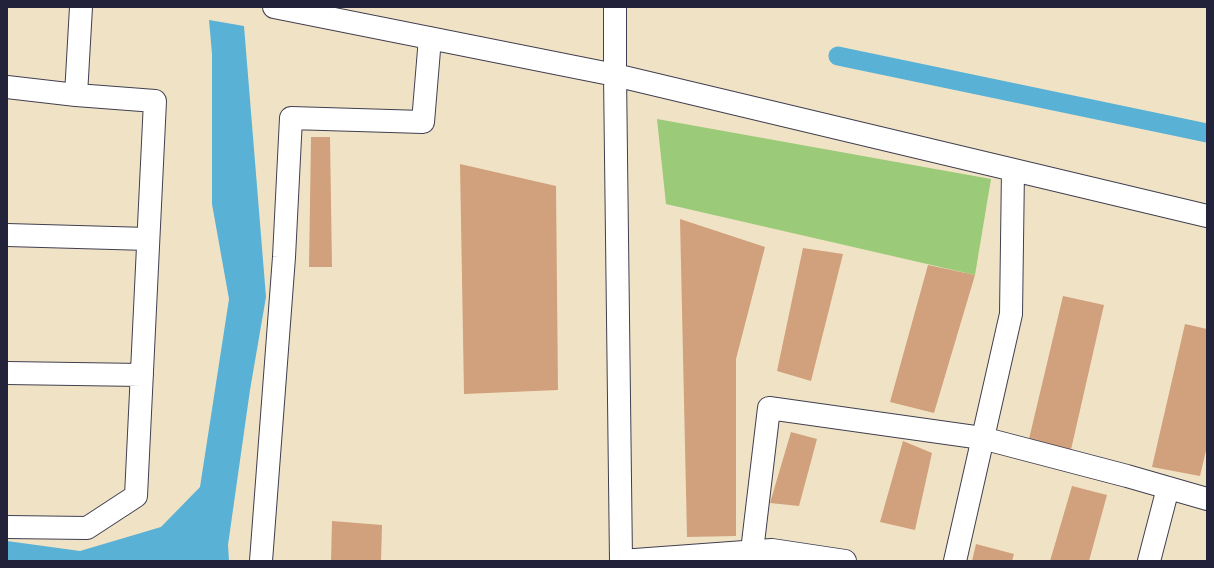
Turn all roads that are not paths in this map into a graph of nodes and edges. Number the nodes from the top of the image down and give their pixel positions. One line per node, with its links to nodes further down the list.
1 (81, 7): 7 (street)
2 (274, 7): 4 (street)
3 (615, 7): 5 (street)
4 (430, 38): 5 (street); 19 (street)
5 (615, 75): 8 (street); 20 (street)
6 (7, 87): 7 (street)
7 (76, 95): 11 (street)
8 (1013, 170): 9 (street); 14 (street)
9 (1207, 216)
10 (7, 236): 11 (street)
11 (148, 239): 13 (street)
12 (7, 373): 13 (street)
13 (142, 375): 17 (street)
14 (982, 438): 15 (street); 18 (street); 22 (street)
15 (1168, 488): 16 (street); 23 (street)
16 (1207, 499)
17 (7, 526)
18 (766, 554): 20 (street); 21 (street)
19 (261, 561)
20 (621, 561)
21 (845, 561)
22 (954, 561)
23 (1149, 561)

